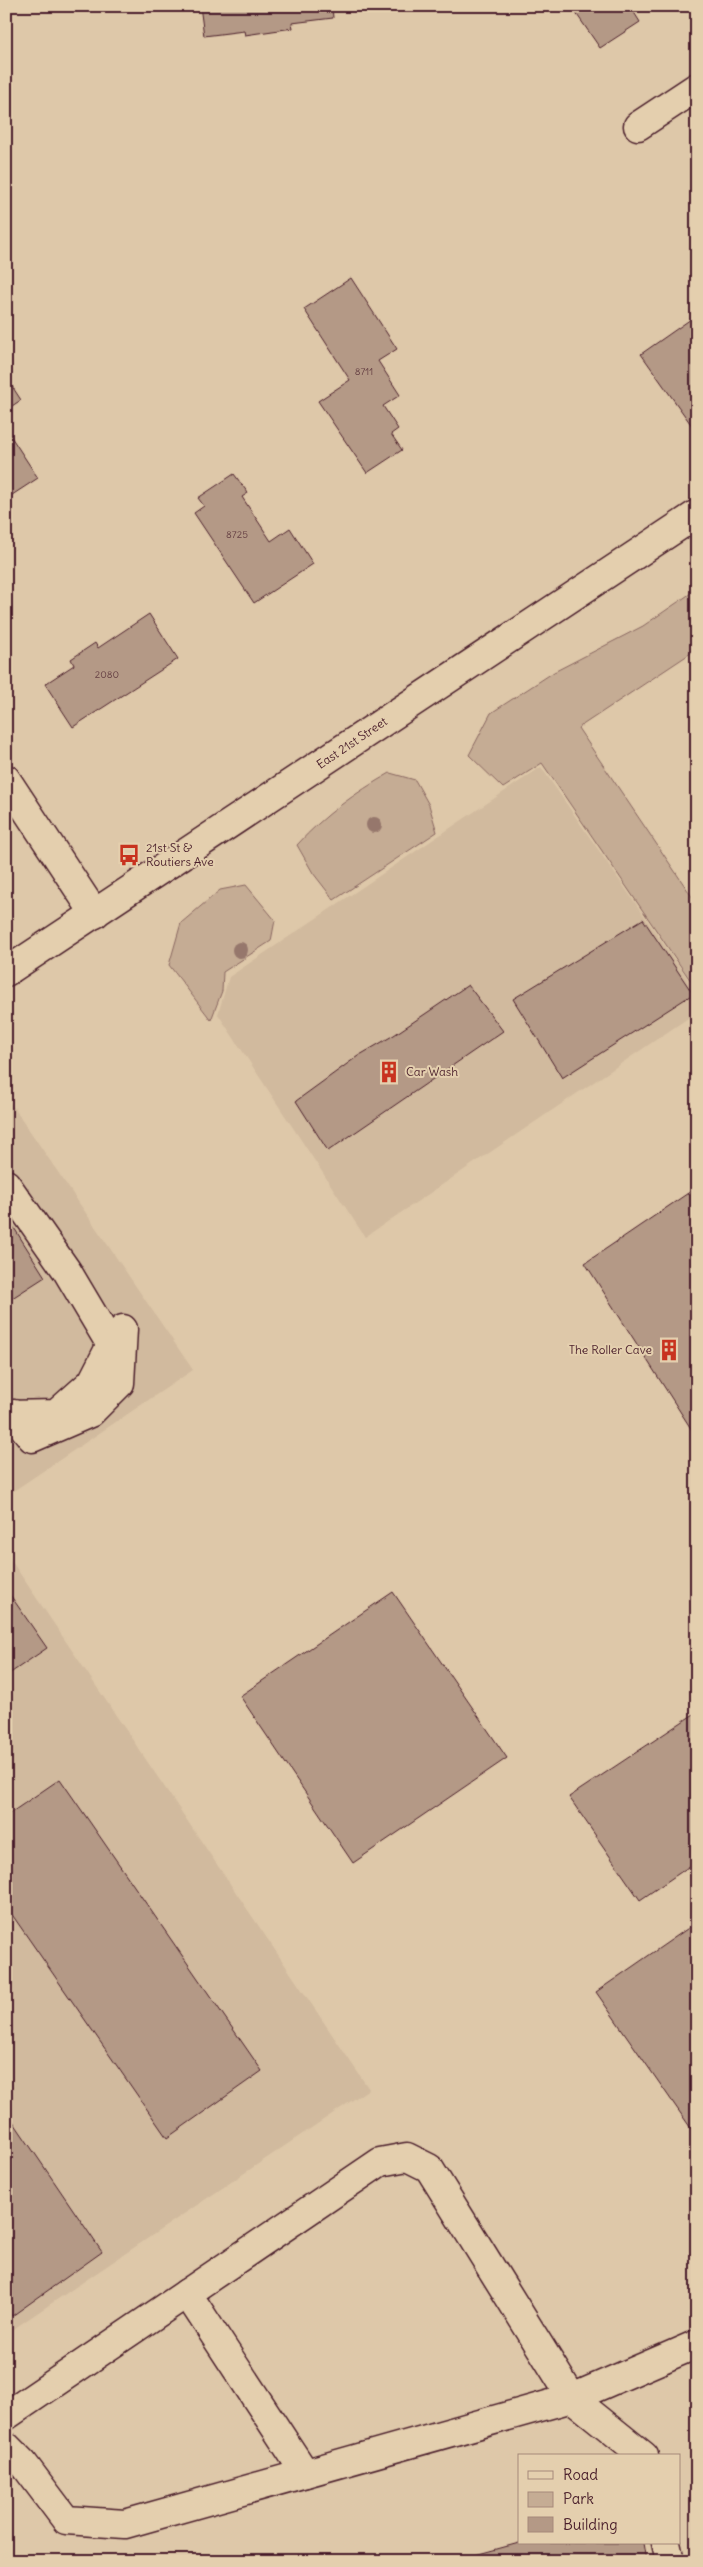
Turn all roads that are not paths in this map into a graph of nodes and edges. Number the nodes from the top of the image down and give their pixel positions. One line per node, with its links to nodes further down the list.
1 (697, 87): 2 (main road)
2 (638, 126)
3 (697, 514): 5 (main road, East 21st Street)
4 (6, 779): 5 (main road)
5 (95, 914): 6 (main road, East 21st Street)
6 (6, 972)
7 (6, 1184): 8 (main road)
8 (9, 1414)
9 (187, 2293): 11 (main road); 12 (main road); 15 (main road)
10 (697, 2344): 11 (main road)
11 (572, 2398): 14 (main road); 15 (main road)
12 (6, 2416)
13 (6, 2446): 15 (main road)
14 (642, 2454)
15 (305, 2473)
16 (666, 2544): 17 (main road)
17 (670, 2561)

